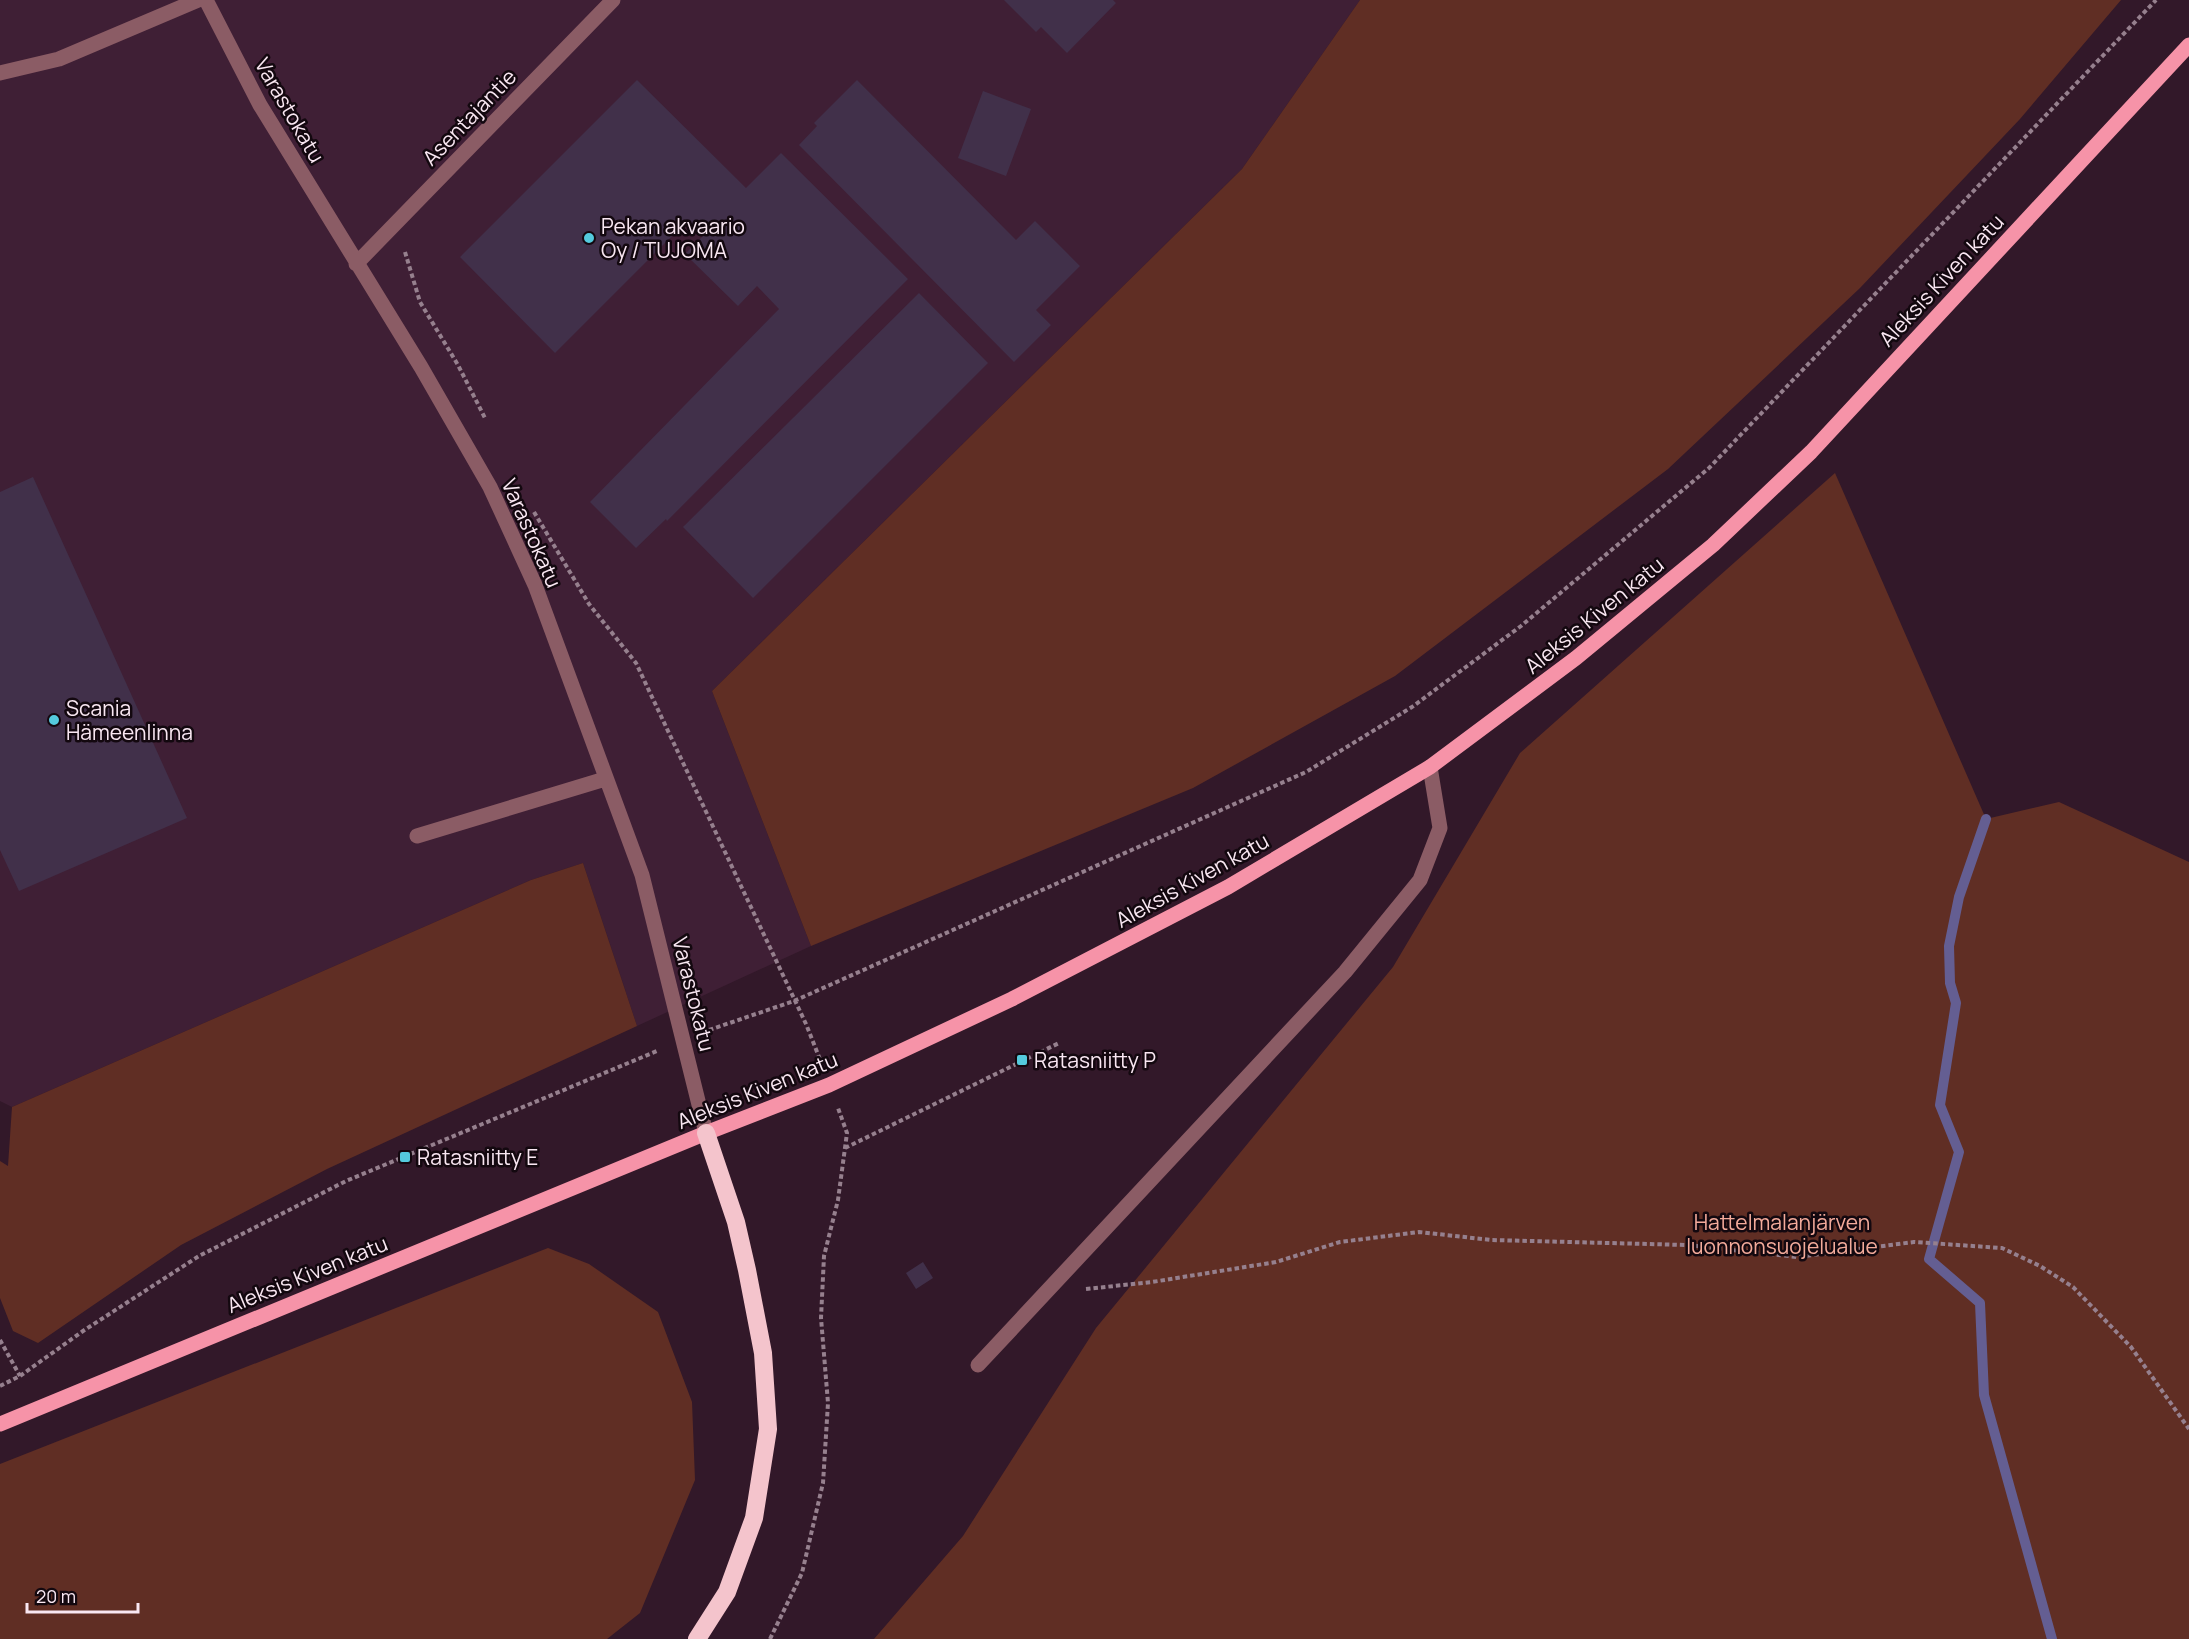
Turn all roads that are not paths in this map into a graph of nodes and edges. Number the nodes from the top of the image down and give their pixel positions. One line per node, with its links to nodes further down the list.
1 (198, 0): 5 (street)
2 (206, 0): 6 (street, Varastokatu)
3 (612, 0): 6 (street, Asentajantie)
4 (2189, 45): 7 (main road, Aleksis Kiven katu)
5 (0, 73)
6 (356, 264): 8 (street, Varastokatu)
7 (1430, 767): 10 (main road, Aleksis Kiven katu); 11 (street)
8 (605, 779): 9 (street); 10 (street, Varastokatu)
9 (417, 836)
10 (706, 1133): 12 (main road, Aleksis Kiven katu); 13 (highway)
11 (978, 1365)
12 (0, 1424)
13 (697, 1639)

